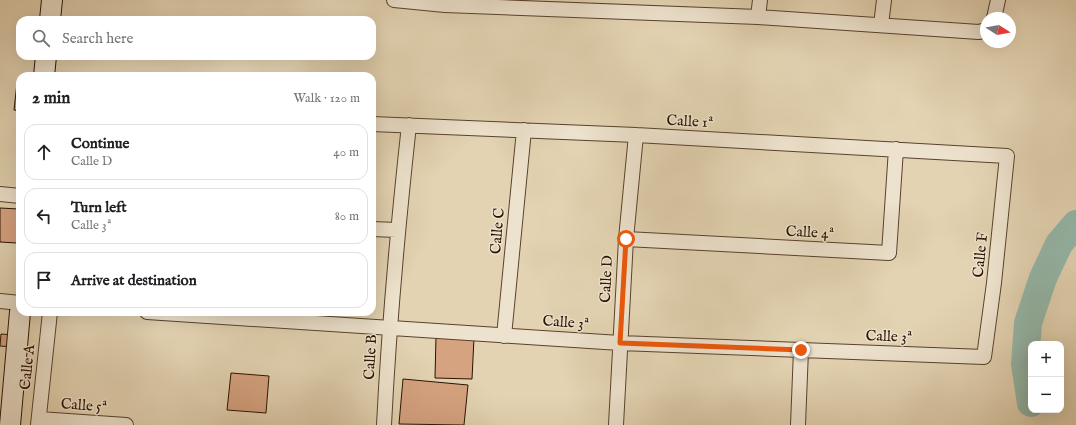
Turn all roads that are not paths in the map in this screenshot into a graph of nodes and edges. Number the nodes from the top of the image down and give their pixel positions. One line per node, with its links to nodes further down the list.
1 (52, 0): 9 (street)
2 (394, 0): 6 (street)
3 (760, 0): 10 (street)
4 (884, 0): 11 (street)
5 (998, 0): 8 (street)
6 (501, 4): 7 (street)
7 (634, 6): 10 (street)
8 (995, 12)
9 (50, 16)
10 (758, 17): 11 (street)
11 (881, 26): 12 (street)
12 (980, 32)
13 (46, 60): 14 (street)
14 (44, 72)
15 (376, 124): 16 (street, Calle 1ª)
16 (409, 125): 17 (street, Calle 1ª); 24 (street, Calle B)
17 (524, 130): 18 (street, Calle 1ª); 32 (street, Calle C)
18 (636, 135): 19 (street, Calle 1ª); 25 (street, Calle D)
19 (896, 149): 20 (street, Calle 1ª); 25 (street, Calle 4ª)
20 (1007, 156): 35 (street, Calle F)
21 (0, 194): 22 (street)
22 (16, 196)
23 (376, 229): 24 (street)
24 (397, 230): 31 (street, Calle B)
25 (626, 239): 33 (street, Calle D)
26 (0, 301): 27 (street)
27 (16, 303)
28 (20, 316): 37 (street)
29 (50, 316): 36 (street, Calle A)
30 (203, 316): 31 (street, Calle 3ª)
31 (389, 329): 32 (street, Calle 3ª); 39 (street, Calle B)
32 (504, 336): 33 (street, Calle 3ª)
33 (620, 343): 34 (street, Calle 3ª); 40 (street, Calle D)
34 (801, 350): 35 (street, Calle 3ª); 41 (street)
35 (984, 357)
36 (39, 422): 38 (street, Calle 5ª)
37 (10, 425)
38 (126, 425)
39 (384, 425)
40 (616, 425)
41 (798, 425)

